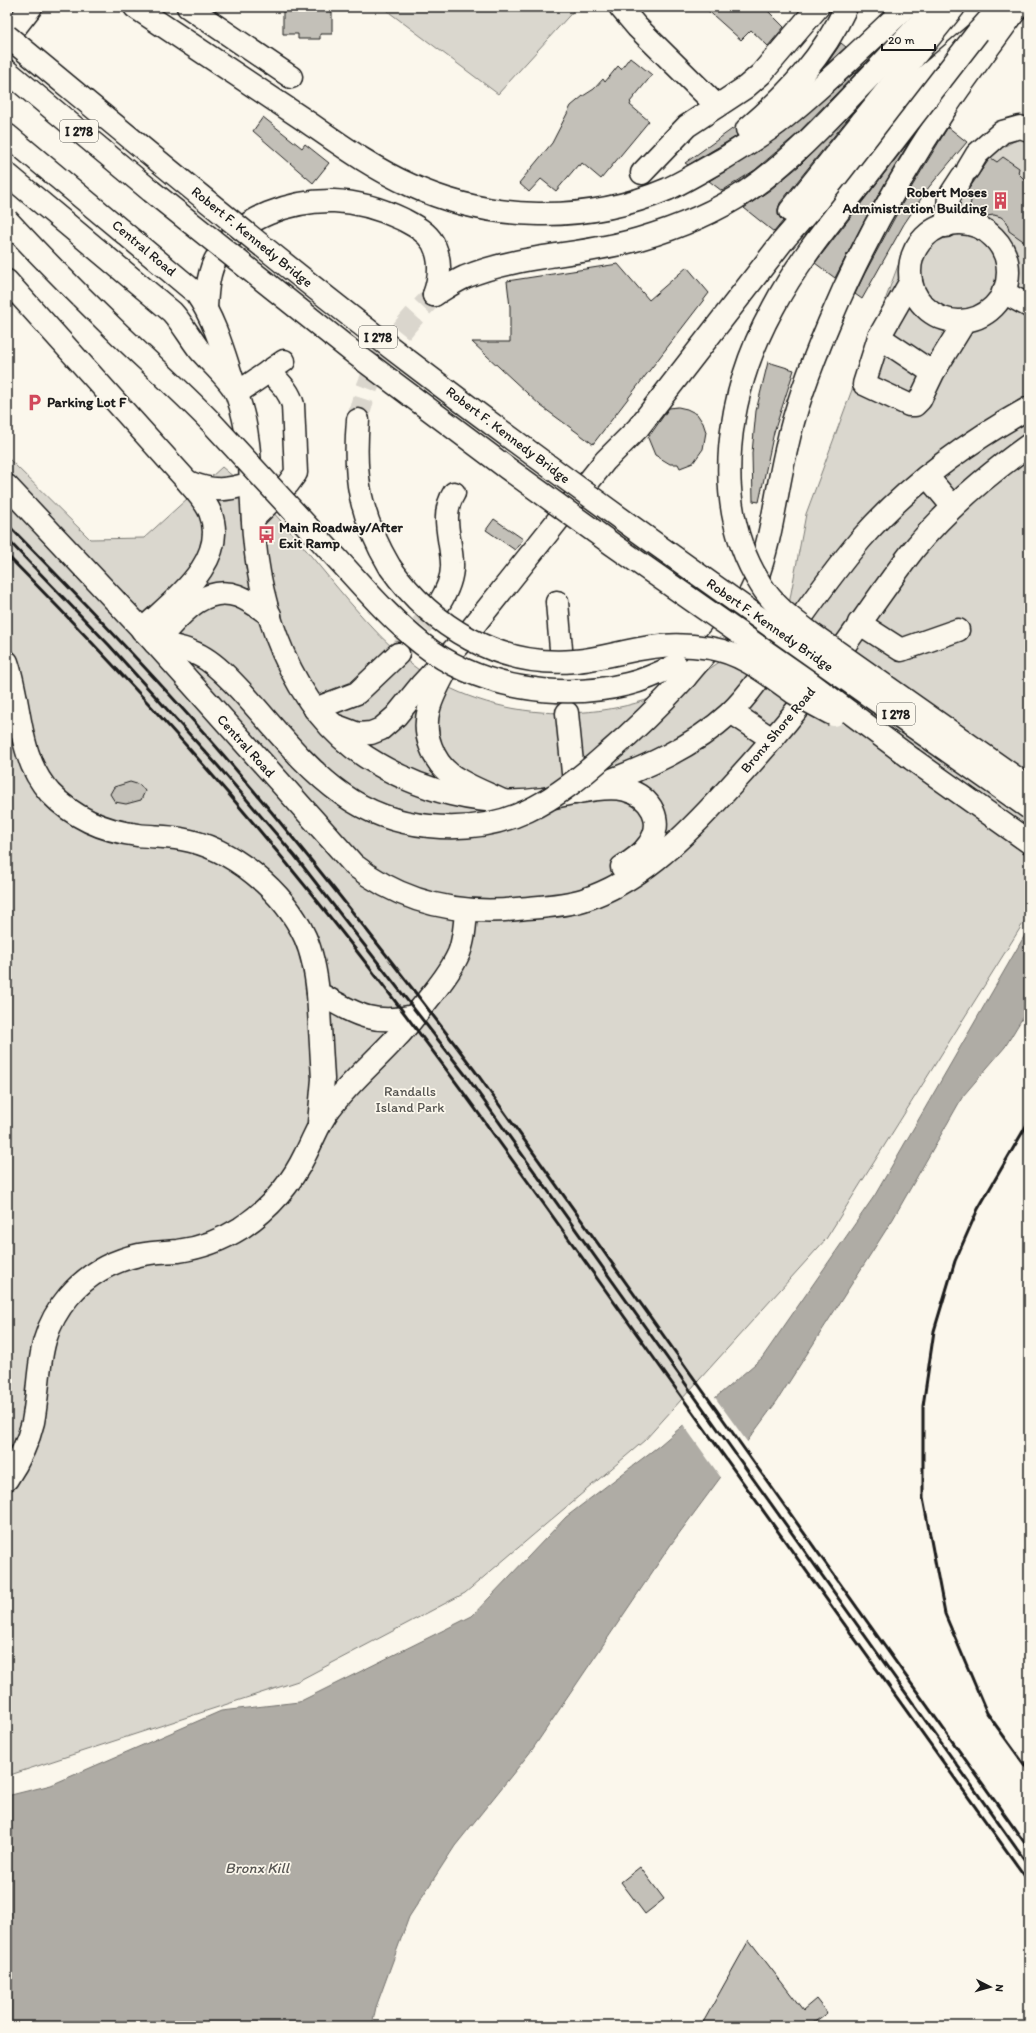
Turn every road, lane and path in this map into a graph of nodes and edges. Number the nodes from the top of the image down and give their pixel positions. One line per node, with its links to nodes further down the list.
1 (31, 7): 13 (main road)
2 (135, 7): 21 (main road)
3 (188, 7): 15 (main road)
4 (620, 7): 16 (main road)
5 (818, 7): 16 (main road)
6 (846, 7): 21 (main road)
7 (906, 7): 21 (main road)
8 (935, 7): 29 (main road)
9 (954, 7): 26 (main road)
10 (1000, 7): 12 (main road)
11 (1018, 7): 54 (main road)
12 (978, 32): 26 (main road, bridge); 60 (main road, bridge)
13 (7, 37): 63 (main road, Robert F. Kennedy Bridge / I 278, bridge)
14 (7, 71): 59 (main road, Robert F. Kennedy Bridge / I 278, bridge)
15 (292, 77)
16 (717, 106): 19 (main road)
17 (1029, 130): 23 (main road)
18 (7, 135): 29 (main road, Central Road)
19 (642, 173)
20 (7, 174): 33 (main road, Central Road)
21 (692, 178)
22 (7, 220): 54 (main road, bridge)
23 (946, 226): 25 (main road); 27 (main road)
24 (7, 281): 38 (main road)
25 (911, 281): 30 (main road); 31 (main road)
26 (735, 292): 50 (main road)
27 (1003, 292): 28 (main road); 30 (main road)
28 (1029, 306)
29 (206, 308): 33 (main road, Central Road)
30 (965, 321): 32 (main road)
31 (879, 337): 32 (main road); 32 (main road)
32 (933, 373)
33 (237, 393): 39 (main road, Central Road); 43 (main road)
34 (1029, 408): 37 (main road)
35 (358, 420): 59 (main road, bridge)
36 (1029, 445): 42 (main road, Bronx Shore Road)
37 (927, 476): 42 (main road); 56 (main road)
38 (188, 482): 39 (main road); 49 (main road)
39 (251, 483): 43 (main road, Central Road)
40 (7, 486): 49 (main road, Central Road)
41 (454, 493): 45 (main road)
42 (953, 507): 47 (main road, Bronx Shore Road)
43 (253, 520): 46 (main road, Central Road)
44 (557, 602): 51 (main road)
45 (439, 604)
46 (270, 615): 49 (main road); 55 (main road, Central Road)
47 (859, 623): 48 (main road); 58 (main road, Bronx Shore Road)
48 (958, 630)
49 (148, 637): 54 (main road, bridge); 66 (main road, Central Road)
50 (460, 643): 55 (main road); 62 (main road)
51 (561, 649)
52 (398, 654): 55 (main road)
53 (7, 662): 67 (main road)
54 (681, 672)
55 (316, 709): 62 (main road, Central Road)
56 (731, 712): 58 (main road); 61 (main road)
57 (567, 713): 61 (main road)
58 (772, 740): 65 (main road, Bronx Shore Road)
59 (912, 759): 64 (main road, Robert F. Kennedy Bridge / I 278)
60 (1029, 787)
61 (574, 793): 62 (main road, Central Road); 65 (main road)
62 (505, 802)
63 (1029, 808)
64 (1029, 842)
65 (536, 907): 66 (main road, Central Road)
66 (466, 910): 68 (main road)
67 (318, 993): 68 (main road); 69 (main road)
68 (414, 1016): 69 (main road)
69 (319, 1123): 70 (main road)
70 (7, 1479)

